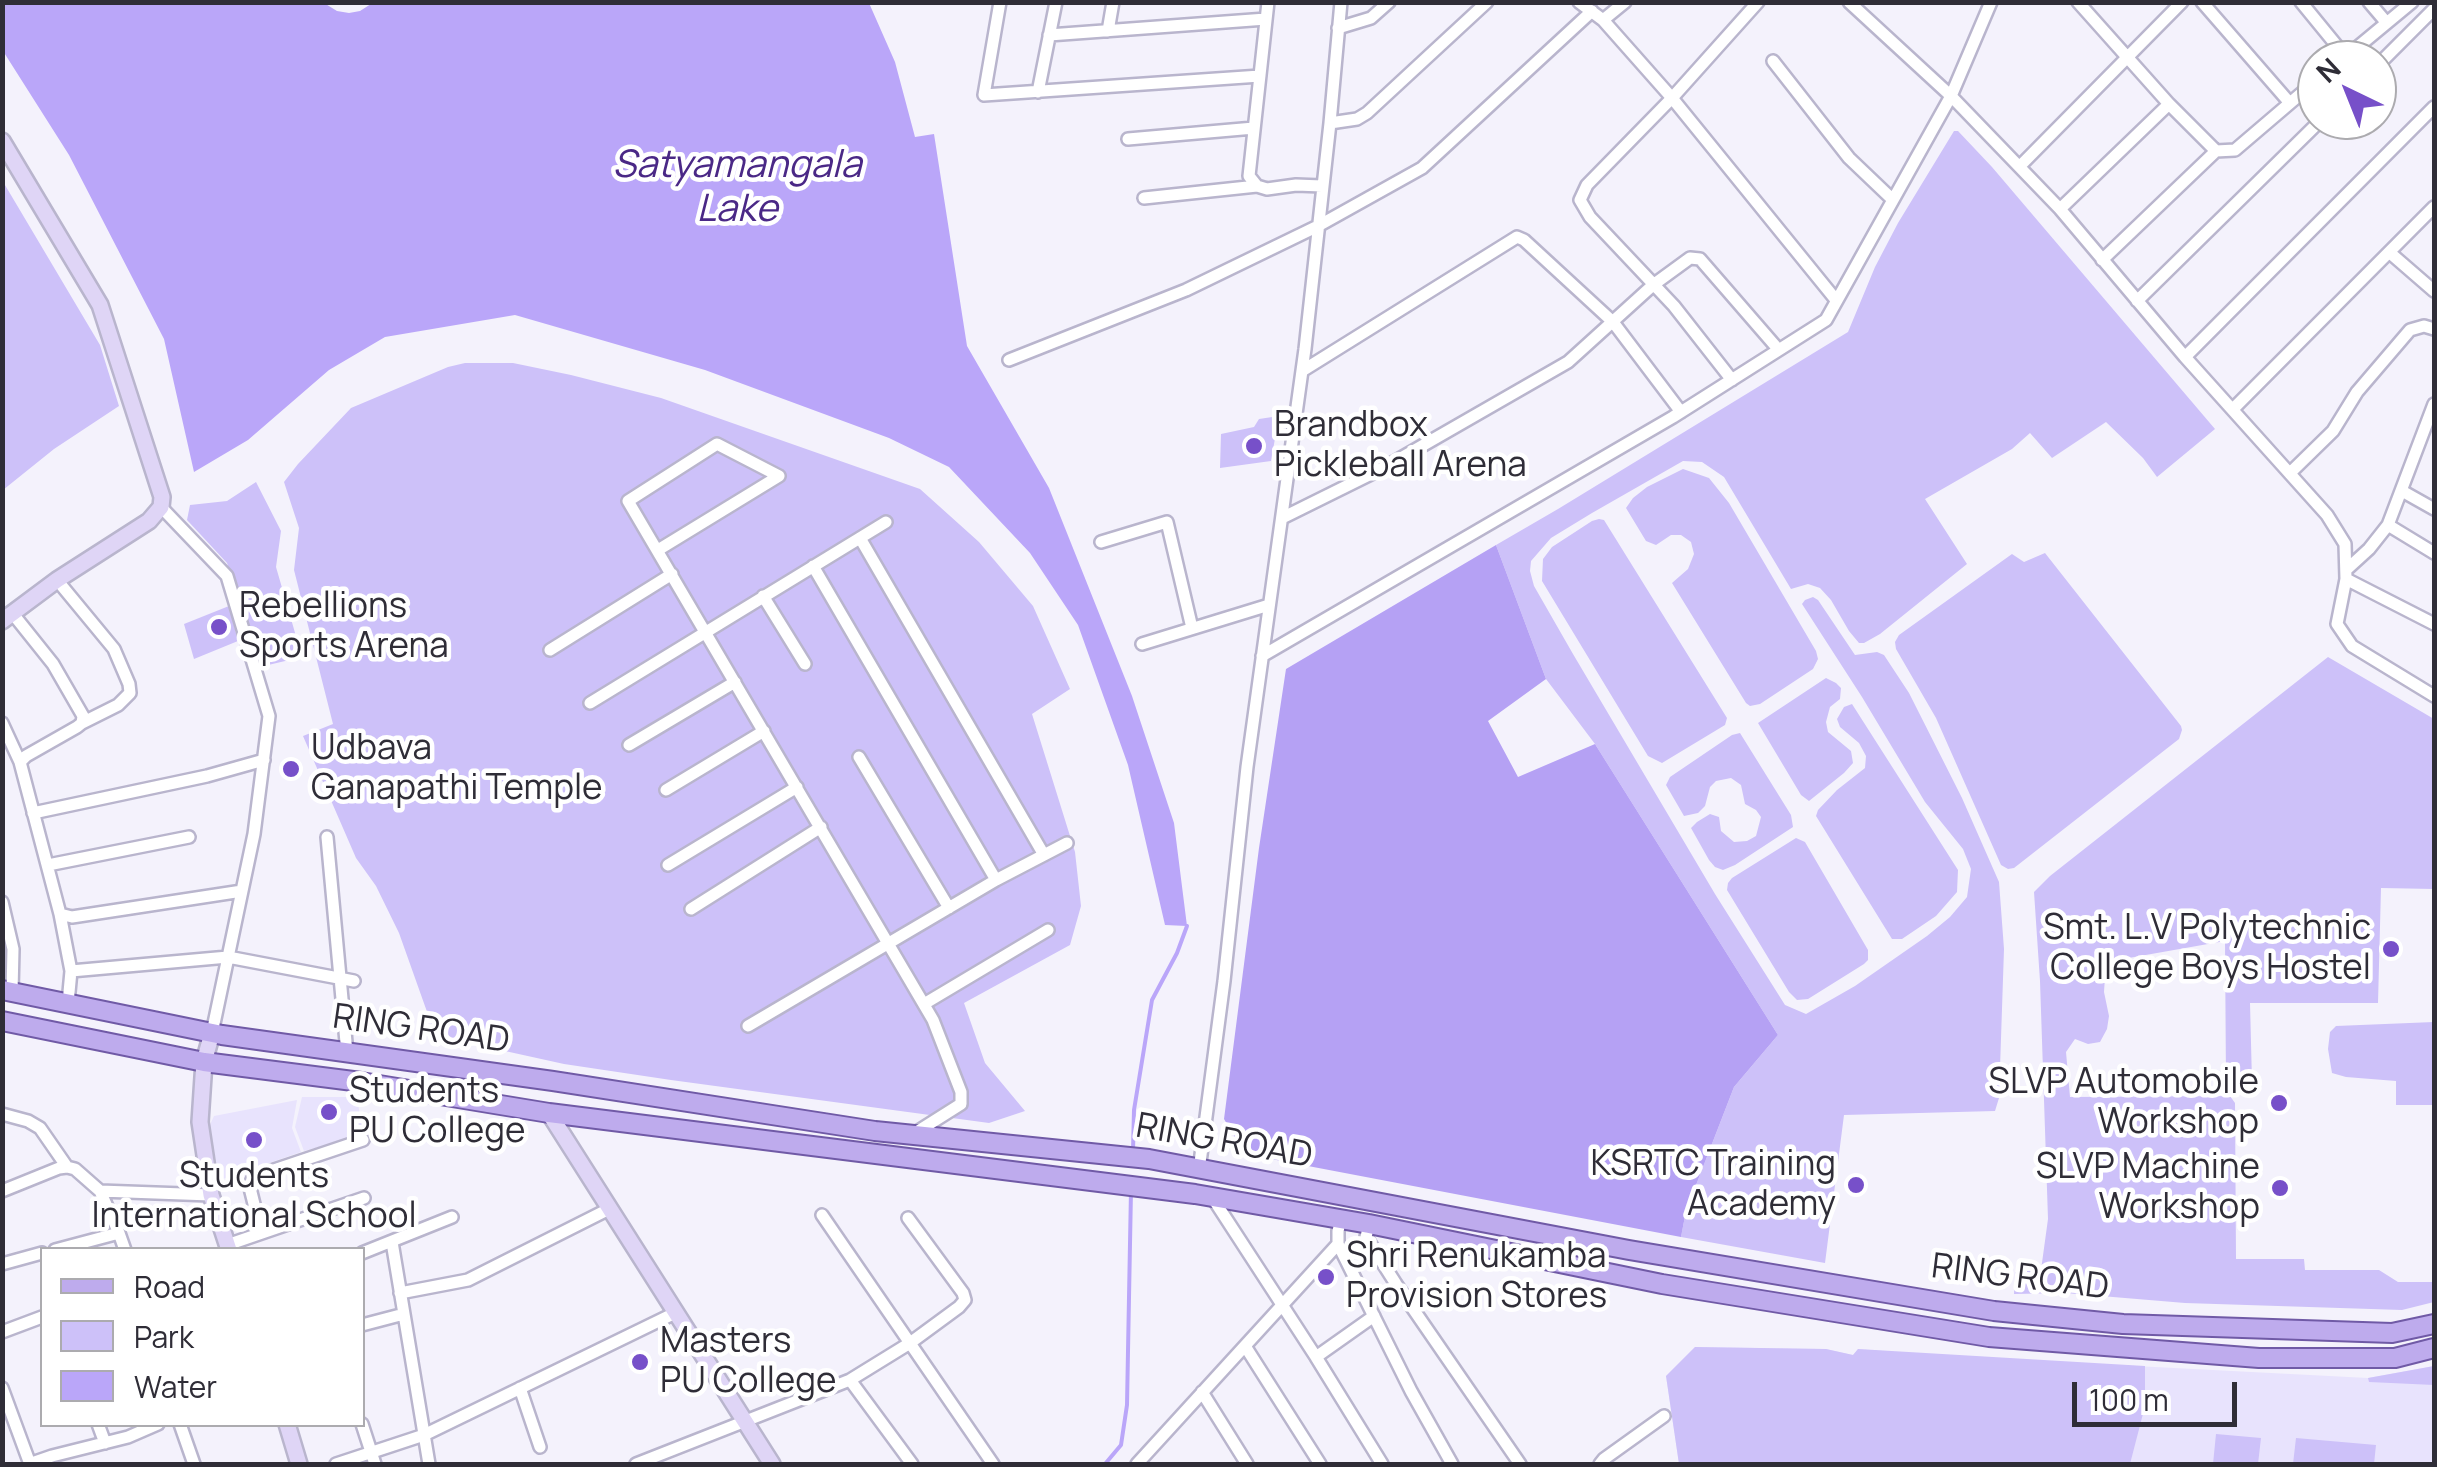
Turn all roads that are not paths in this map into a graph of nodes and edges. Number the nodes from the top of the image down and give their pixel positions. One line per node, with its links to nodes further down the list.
1 (1000, 2): 33 (street)
2 (1056, 2): 26 (street)
3 (1113, 2): 25 (street)
4 (1268, 2): 21 (street)
5 (1341, 2): 24 (street)
6 (1389, 2): 24 (street)
7 (1488, 2): 40 (street)
8 (1579, 2): 20 (street)
9 (1625, 2): 22 (street)
10 (1758, 2): 36 (street)
11 (1849, 2): 34 (street)
12 (2078, 2): 30 (street)
13 (2182, 2): 30 (street)
14 (2202, 2): 37 (street)
15 (2301, 2): 27 (street)
16 (2370, 2): 23 (street)
17 (2412, 2): 23 (street)
18 (1988, 4): 34 (street)
19 (2433, 6): 29 (street)
20 (1592, 11): 22 (street); 53 (street)
21 (1266, 19): 25 (street); 32 (street)
22 (1603, 20): 36 (street)
23 (2386, 22): 28 (street)
24 (1338, 28): 40 (street)
25 (1108, 30): 26 (street)
26 (1050, 35): 33 (street)
27 (2330, 40)
28 (2366, 40)
29 (2397, 45)
30 (2127, 57): 38 (street); 46 (street)
31 (1773, 60): 50 (street)
32 (1260, 76): 33 (street); 41 (street)
33 (1038, 92)
34 (1951, 96): 46 (street); 50 (street)
35 (2297, 96): 37 (street)
36 (1672, 98): 56 (street); 58 (street)
37 (2289, 102): 44 (street)
38 (2170, 104): 44 (street); 52 (street)
39 (2432, 115): 63 (street)
40 (1330, 123): 48 (street)
41 (1254, 128): 42 (street); 47 (street)
42 (1128, 139)
43 (2301, 140): 59 (street)
44 (2216, 151): 55 (street)
45 (5, 153): 72 (street)
46 (2020, 166): 52 (street)
47 (1257, 186): 48 (street); 49 (street)
48 (1322, 186): 53 (street)
49 (1144, 198)
50 (1892, 200): 58 (street)
51 (2434, 206): 54 (street)
52 (2060, 209): 55 (street)
53 (1318, 226): 64 (street); 65 (street)
54 (2389, 252): 57 (street); 68 (street)
55 (2102, 260): 59 (street)
56 (1653, 286): 60 (street); 62 (street); 66 (street)
57 (2434, 291)
58 (1836, 300): 62 (street)
59 (2137, 301): 63 (street)
60 (1613, 322): 65 (street); 69 (street); 74 (street)
61 (2434, 330): 70 (street)
62 (1778, 349): 66 (street)
63 (2186, 357): 68 (street)
64 (1009, 360)
65 (1302, 371): 74 (street)
66 (1732, 380): 69 (street)
67 (2434, 404): 71 (street)
68 (2232, 409): 70 (street)
69 (1681, 412): 93 (street)
70 (2290, 473): 83 (street)
71 (2402, 491): 73 (street); 76 (street)
72 (161, 507): 84 (street); 103 (street)
73 (2434, 509)
74 (1282, 518): 86 (street)
75 (886, 522): 77 (street)
76 (2388, 525): 80 (street); 83 (street)
77 (860, 538): 81 (street); 112 (street)
78 (1101, 542): 89 (street)
79 (658, 550): 79 (street); 82 (street)
80 (2434, 553)
81 (812, 566): 85 (street); 115 (street)
82 (672, 574): 90 (street); 92 (street)
83 (2346, 575): 88 (street); 96 (street)
84 (57, 580): 87 (street); 99 (street)
85 (763, 596): 90 (street); 94 (street)
86 (1269, 605): 89 (street); 93 (street)
87 (8, 618): 99 (street)
88 (2434, 624)
89 (1192, 628): 91 (street)
90 (705, 631): 95 (street); 97 (street)
91 (1142, 644)
92 (550, 650)
93 (1262, 656): 141 (street)
94 (806, 664)
95 (735, 682): 100 (street); 101 (street)
96 (2434, 696)
97 (590, 703)
98 (2, 723): 104 (street)
99 (82, 723): 104 (street)
100 (764, 731): 105 (street); 106 (street)
101 (629, 746)
102 (860, 757): 118 (street)
103 (264, 760): 107 (street); 116 (street)
104 (20, 762): 107 (street)
105 (797, 787): 108 (street); 114 (street)
106 (666, 790)
107 (33, 813): 113 (street)
108 (821, 827): 119 (street); 122 (street)
109 (189, 837): 113 (street)
110 (327, 838): 125 (street)
111 (1067, 843): 112 (street)
112 (1044, 855): 115 (street)
113 (48, 865): 120 (street)
114 (668, 865)
115 (996, 880): 118 (street)
116 (242, 892): 120 (street); 123 (street)
117 (2, 902): 127 (street)
118 (949, 908): 122 (street)
119 (691, 909)
120 (60, 914): 124 (street)
121 (1048, 930): 129 (street)
122 (888, 943): 129 (street); 131 (street)
123 (228, 957): 124 (street); 125 (street); 132 (street)
124 (71, 971): 128 (street)
125 (339, 978): 126 (street); 133 (street)
126 (354, 981)
127 (7, 991): 128 (main road, RING ROAD)
128 (68, 1003): 132 (main road, RING ROAD)
129 (924, 1004): 138 (street)
130 (2, 1021): 134 (main road, RING ROAD)
131 (748, 1026)
132 (212, 1033): 133 (main road, RING ROAD); 134 (street)
133 (346, 1052): 135 (main road, RING ROAD)
134 (204, 1062): 136 (main road, RING ROAD); 144 (street)
135 (554, 1082): 136 (main road); 138 (main road, RING ROAD)
136 (549, 1113): 145 (main road, RING ROAD); 147 (street)
137 (2, 1114): 140 (street)
138 (912, 1135): 141 (main road, RING ROAD)
139 (364, 1140): 153 (street)
140 (67, 1166): 142 (street); 143 (street)
141 (1198, 1170): 145 (main road); 165 (main road, RING ROAD)
142 (100, 1191): 144 (street); 154 (street)
143 (2, 1192)
144 (211, 1195): 159 (street)
145 (1204, 1196): 151 (main road, RING ROAD); 164 (street)
146 (364, 1198): 153 (street)
147 (610, 1209): 163 (street); 166 (street)
148 (822, 1215): 175 (street)
149 (452, 1218): 155 (street)
150 (908, 1218): 175 (street)
151 (1341, 1220): 152 (main road, RING ROAD); 156 (street)
152 (1368, 1224): 174 (main road, RING ROAD); 209 (street)
153 (261, 1232): 159 (street)
154 (120, 1233): 157 (street); 158 (street)
155 (392, 1242): 160 (street); 163 (street)
156 (1338, 1244): 164 (street); 168 (street)
157 (66, 1247)
158 (124, 1247)
159 (228, 1247)
160 (365, 1251)
161 (40, 1253): 162 (street)
162 (2, 1264)
163 (400, 1293): 167 (street)
164 (1282, 1305): 176 (street); 178 (street)
165 (1994, 1310): 172 (main road, RING ROAD); 174 (main road)
166 (675, 1313): 182 (street); 185 (street)
167 (404, 1314): 170 (street); 191 (street)
168 (1374, 1316): 178 (street); 208 (street)
169 (40, 1318): 173 (street)
170 (365, 1324)
171 (2434, 1324): 172 (main road, RING ROAD)
172 (2342, 1331): 179 (main road)
173 (2, 1332)
174 (1989, 1337): 179 (main road, RING ROAD)
175 (910, 1343): 180 (street); 203 (street)
176 (1245, 1346): 183 (street); 206 (street)
177 (2434, 1348): 179 (main road, RING ROAD)
178 (1316, 1357): 207 (street)
179 (2339, 1357)
180 (850, 1380): 185 (street); 202 (street)
181 (2, 1388): 195 (street)
182 (520, 1388): 191 (street); 193 (street)
183 (1202, 1392): 204 (street); 205 (street)
184 (1664, 1416): 210 (street)
185 (744, 1421): 200 (street); 201 (street)
186 (99, 1427): 192 (street)
187 (151, 1427): 192 (street)
188 (181, 1427): 196 (street)
189 (288, 1427): 197 (street)
190 (363, 1427): 194 (street)
191 (424, 1435): 194 (street); 199 (street)
192 (105, 1443): 195 (street)
193 (540, 1447)
194 (374, 1459): 198 (street)
195 (29, 1464)
196 (194, 1464)
197 (300, 1464)
198 (336, 1464)
199 (428, 1464)
200 (636, 1464)
201 (772, 1464)
202 (912, 1464)
203 (993, 1464)
204 (1137, 1464)
205 (1247, 1464)
206 (1320, 1464)
207 (1382, 1464)
208 (1452, 1464)
209 (1520, 1464)
210 (1600, 1464)

